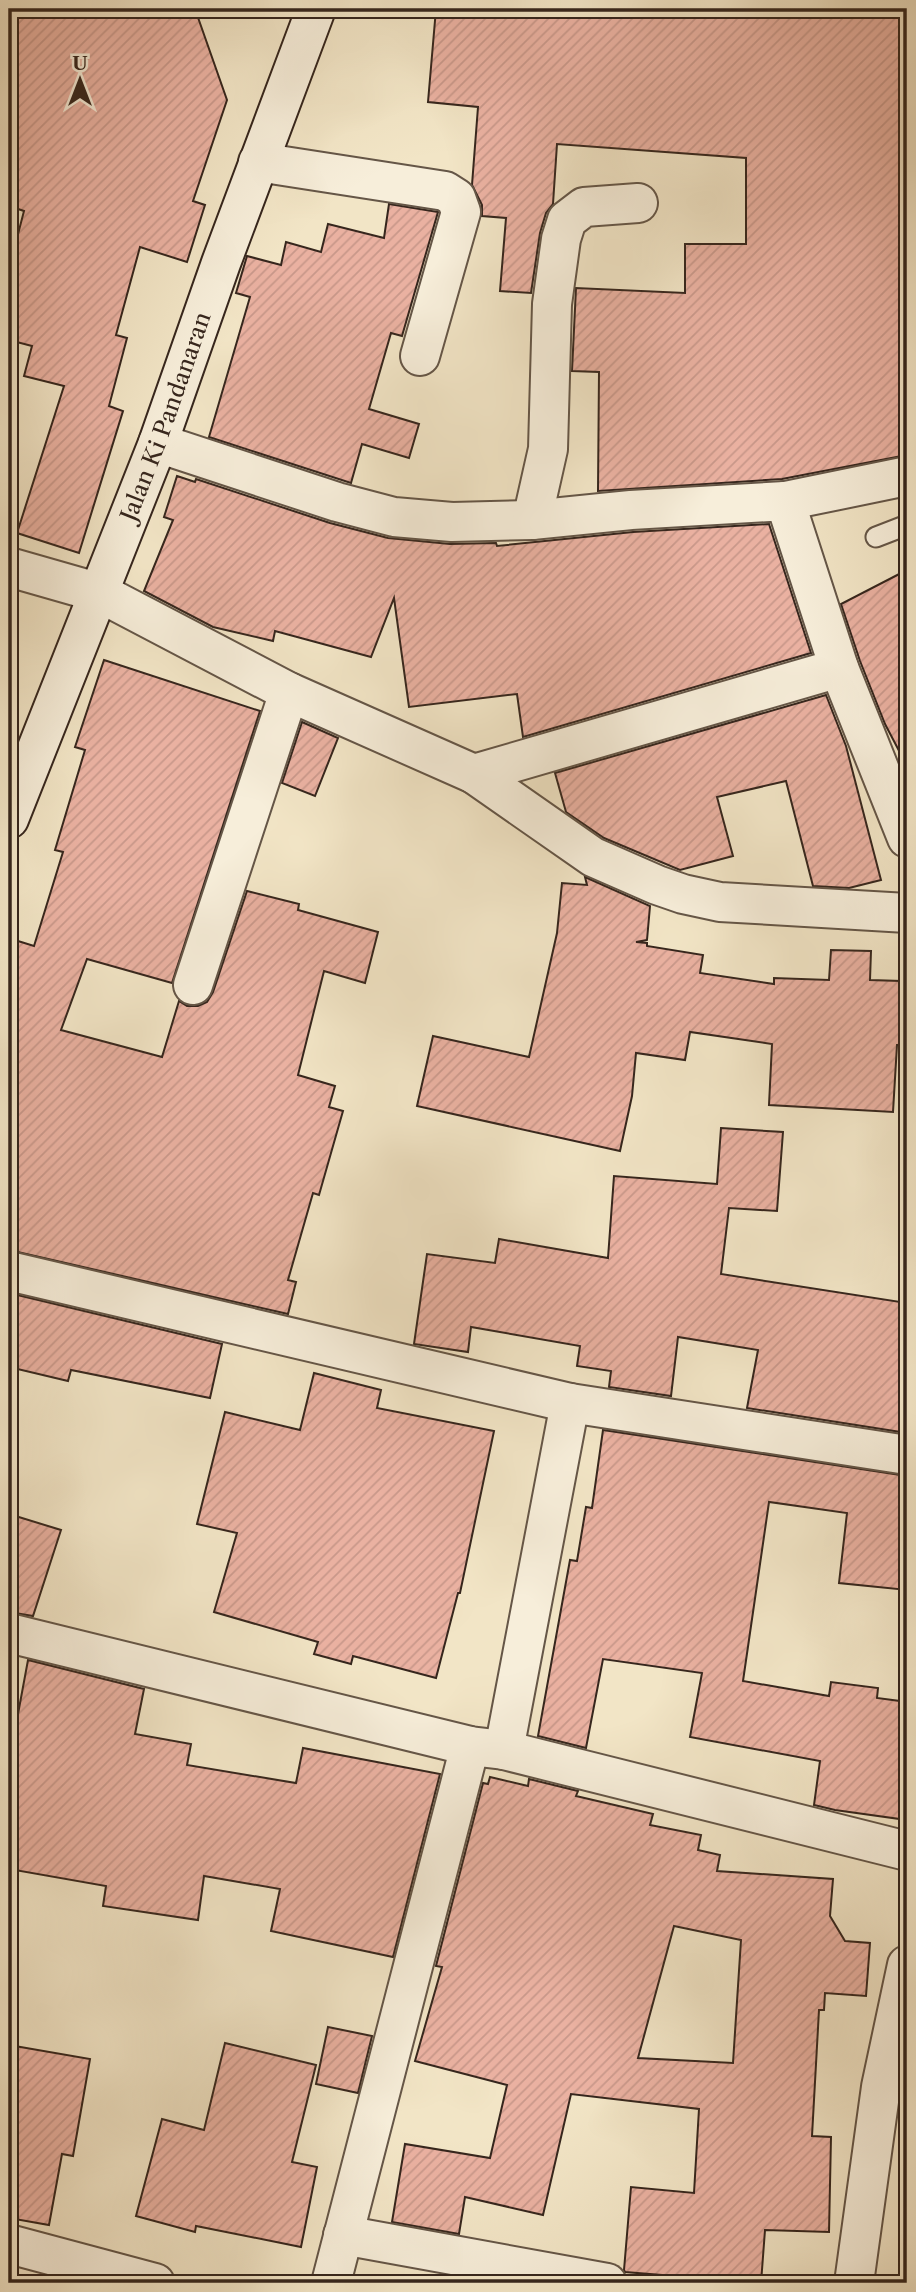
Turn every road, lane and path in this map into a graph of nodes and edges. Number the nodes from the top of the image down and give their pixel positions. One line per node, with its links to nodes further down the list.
1 (316, 9): 2 (street, Jalan Ki Pandanaran)
2 (258, 162): 4 (street); 5 (street, Jalan Ki Pandanaran)
3 (638, 203): 8 (street)
4 (420, 356)
5 (158, 443): 8 (street); 12 (street, Jalan Ki Pandanaran)
6 (907, 476): 7 (street)
7 (785, 501): 8 (street); 13 (street)
8 (532, 520)
9 (907, 525): 10 (lane)
10 (876, 537)
11 (9, 568): 12 (street)
12 (100, 593): 14 (street); 16 (street, Jalan Ki Pandanaran)
13 (839, 668): 15 (street); 17 (street)
14 (289, 692): 15 (street); 19 (street)
15 (474, 774): 18 (street)
16 (9, 819)
17 (907, 838)
18 (907, 914)
19 (193, 985)
20 (9, 1271): 21 (street)
21 (570, 1403): 22 (street); 24 (street)
22 (907, 1455)
23 (9, 1633): 24 (street)
24 (487, 1748): 25 (street); 27 (street)
25 (907, 1851)
26 (907, 1965): 32 (street)
27 (343, 2235): 30 (street); 31 (street)
28 (10, 2249): 29 (street)
29 (155, 2283)
30 (331, 2283)
31 (607, 2283)
32 (854, 2283)

